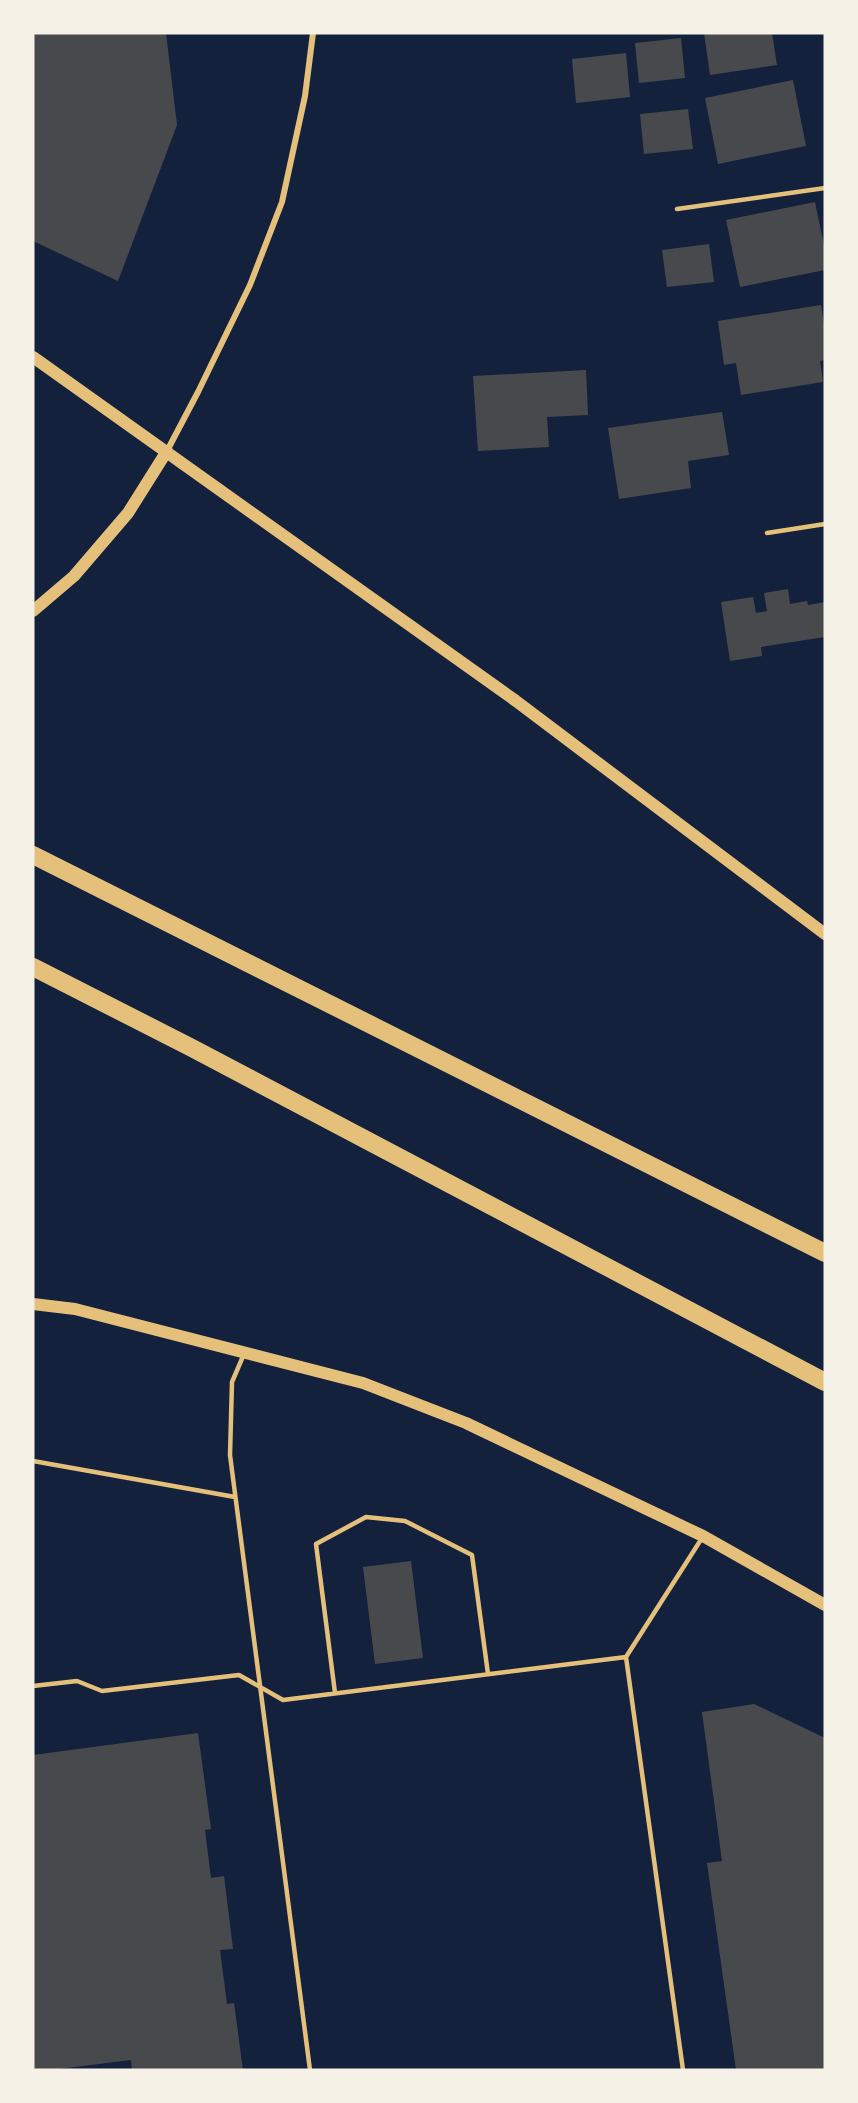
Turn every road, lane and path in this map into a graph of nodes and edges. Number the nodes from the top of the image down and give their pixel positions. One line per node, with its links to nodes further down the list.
1 (313, 33): 5 (street)
2 (825, 188): 3 (lane)
3 (677, 209)
4 (33, 357): 5 (main road)
5 (167, 451): 8 (main road); 10 (main road)
6 (825, 524): 7 (lane)
7 (767, 533)
8 (33, 611)
9 (33, 855): 12 (highway)
10 (825, 934)
11 (33, 967): 15 (highway)
12 (825, 1253)
13 (33, 1304): 14 (main road)
14 (245, 1352): 17 (lane); 18 (main road)
15 (825, 1382)
16 (33, 1461): 17 (lane)
17 (235, 1497): 23 (lane)
18 (703, 1536): 19 (main road); 20 (lane)
19 (825, 1605)
20 (626, 1657): 21 (lane); 26 (lane)
21 (488, 1674): 24 (lane); 24 (lane)
22 (33, 1686): 23 (lane)
23 (260, 1686): 24 (lane); 25 (lane)
24 (335, 1693)
25 (310, 2070)
26 (682, 2070)

